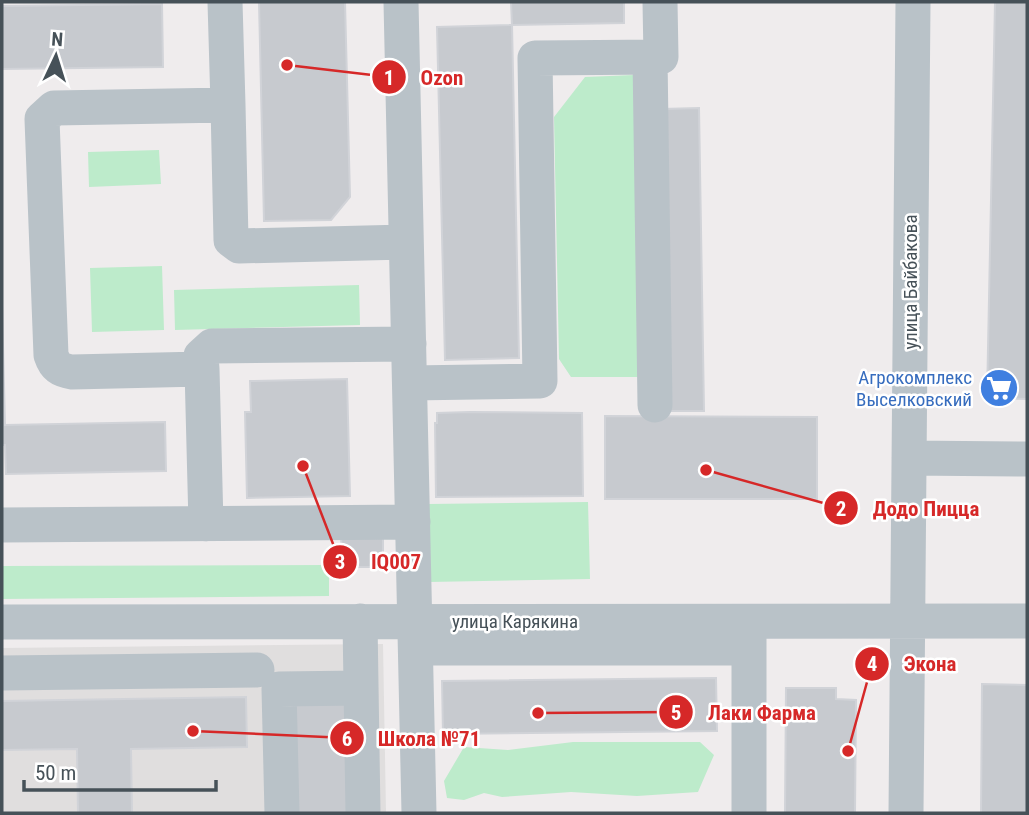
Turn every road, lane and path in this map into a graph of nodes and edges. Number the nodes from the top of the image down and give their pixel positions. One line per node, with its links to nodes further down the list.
1 (225, 2): 6 (street)
2 (401, 2): 7 (street)
3 (660, 2): 5 (street)
4 (913, 2): 12 (street, улица Байбакова)
5 (650, 57): 10 (street); 11 (street)
6 (228, 105): 7 (street); 9 (street)
7 (406, 242): 8 (street)
8 (409, 344): 9 (street); 10 (street)
9 (202, 369): 15 (street)
10 (410, 383): 14 (street)
11 (655, 405)
12 (909, 458): 13 (street); 17 (street, улица Байбакова)
13 (1027, 459)
14 (413, 522): 15 (street); 23 (street)
15 (206, 524): 16 (street)
16 (2, 525)
17 (908, 620): 20 (street, улица Карякина); 22 (street, улица Карякина); 32 (street, улица Байбакова)
18 (255, 621): 19 (street, улица Карякина); 21 (street, улица Карякина); 24 (street)
19 (360, 621): 23 (street, улица Карякина); 26 (street)
20 (1027, 621)
21 (2, 622)
22 (749, 634): 23 (street, улица Карякина); 31 (street)
23 (415, 635): 30 (street)
24 (257, 670): 25 (street); 27 (street)
25 (2, 673)
26 (362, 688): 28 (street); 29 (street)
27 (260, 813)
28 (282, 813)
29 (363, 813)
30 (419, 813)
31 (749, 813)
32 (906, 813)

